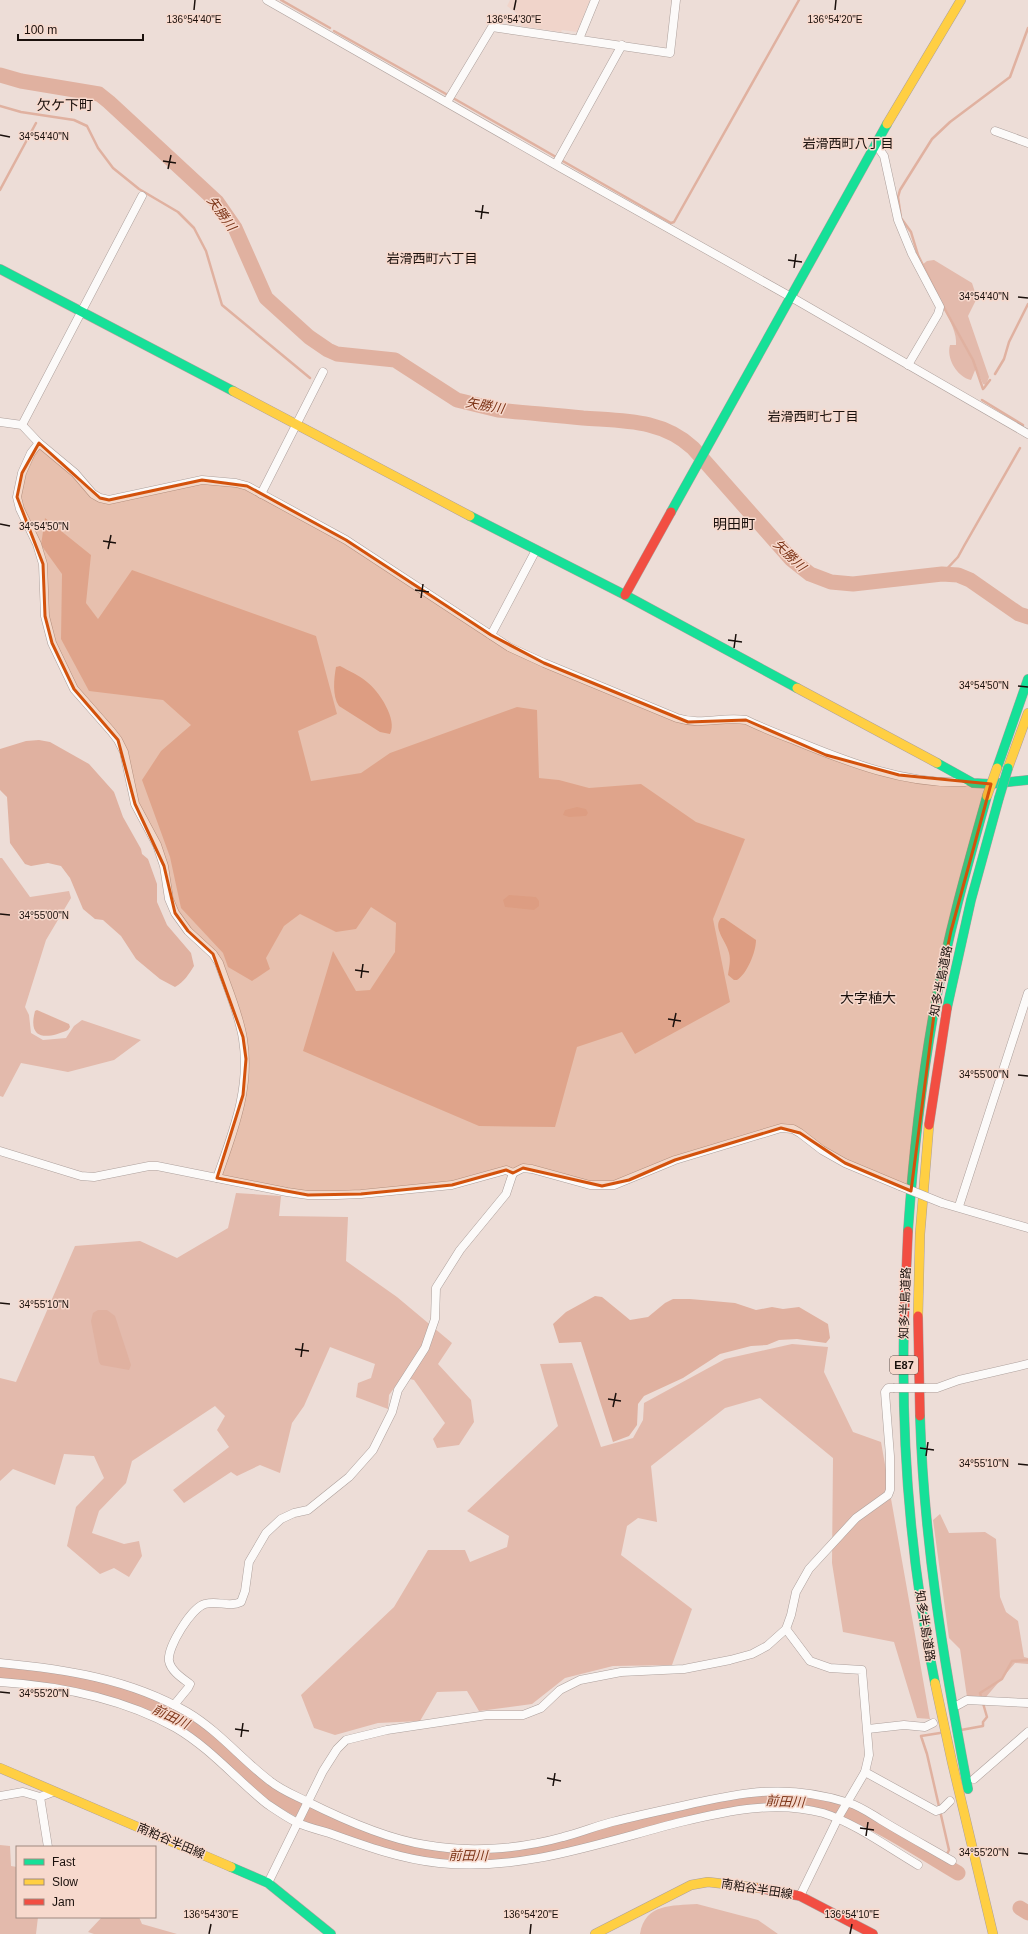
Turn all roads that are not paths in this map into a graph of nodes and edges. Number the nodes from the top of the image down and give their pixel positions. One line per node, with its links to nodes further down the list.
1 (595, 0): 5 (street)
2 (676, 0): 6 (street)
3 (961, 0): 10 (main road)
4 (270, 1): 7 (street)
5 (579, 39): 6 (street); 7 (street)
6 (622, 45): 11 (street)
7 (447, 102): 11 (street)
8 (995, 131): 9 (street)
9 (1028, 143)
10 (877, 146): 14 (main road); 16 (street)
11 (556, 164): 14 (street)
12 (142, 196): 15 (street)
13 (0, 269): 15 (main road)
14 (791, 297): 16 (street); 25 (main road)
15 (82, 311): 19 (main road); 20 (street)
16 (908, 365): 21 (street)
17 (323, 372): 19 (street)
18 (0, 422): 20 (street)
19 (297, 424): 23 (street); 24 (main road)
20 (22, 425): 22 (street)
21 (1028, 434)
22 (39, 443): 23 (street); 34 (street)
23 (261, 494): 26 (street)
24 (536, 550): 25 (main road); 26 (street)
25 (625, 595): 30 (main road)
26 (491, 635): 30 (street)
27 (1028, 678): 67 (main road, 知多半島道路 / E87, bridge)
28 (1028, 713): 63 (main road, 知多半島道路 / E87, bridge)
29 (1028, 780): 30 (main road)
30 (965, 782)
31 (1028, 993): 35 (street)
32 (0, 1151): 34 (street)
33 (513, 1173): 34 (street); 35 (street, bridge); 43 (street)
34 (218, 1178)
35 (959, 1206): 36 (street)
36 (1028, 1228)
37 (1028, 1364): 38 (street, bridge)
38 (786, 1629): 45 (street); 55 (street)
39 (0, 1664): 43 (street)
40 (0, 1682): 57 (street)
41 (1028, 1703): 42 (street)
42 (958, 1704)
43 (174, 1705): 55 (street)
44 (933, 1723): 45 (street)
45 (868, 1729): 48 (street)
46 (1028, 1732): 49 (street)
47 (0, 1768): 50 (main road, 南粕谷半田線)
48 (865, 1772): 53 (street); 54 (street)
49 (974, 1779)
50 (53, 1792): 52 (street); 61 (main road, 南粕谷半田線)
51 (0, 1796): 52 (street)
52 (40, 1797): 58 (street)
53 (950, 1801)
54 (847, 1802): 55 (street); 56 (street); 59 (street)
55 (306, 1804): 57 (street)
56 (838, 1818): 57 (street); 60 (street); 62 (street)
57 (299, 1820): 61 (street)
58 (48, 1846)
59 (952, 1861)
60 (918, 1865)
61 (268, 1883): 64 (main road, 南粕谷半田線)
62 (800, 1896): 65 (main road, 南粕谷半田線); 66 (main road, 南粕谷半田線)
63 (998, 1913)
64 (331, 1934)
65 (595, 1934)
66 (873, 1934)
67 (993, 1934)

